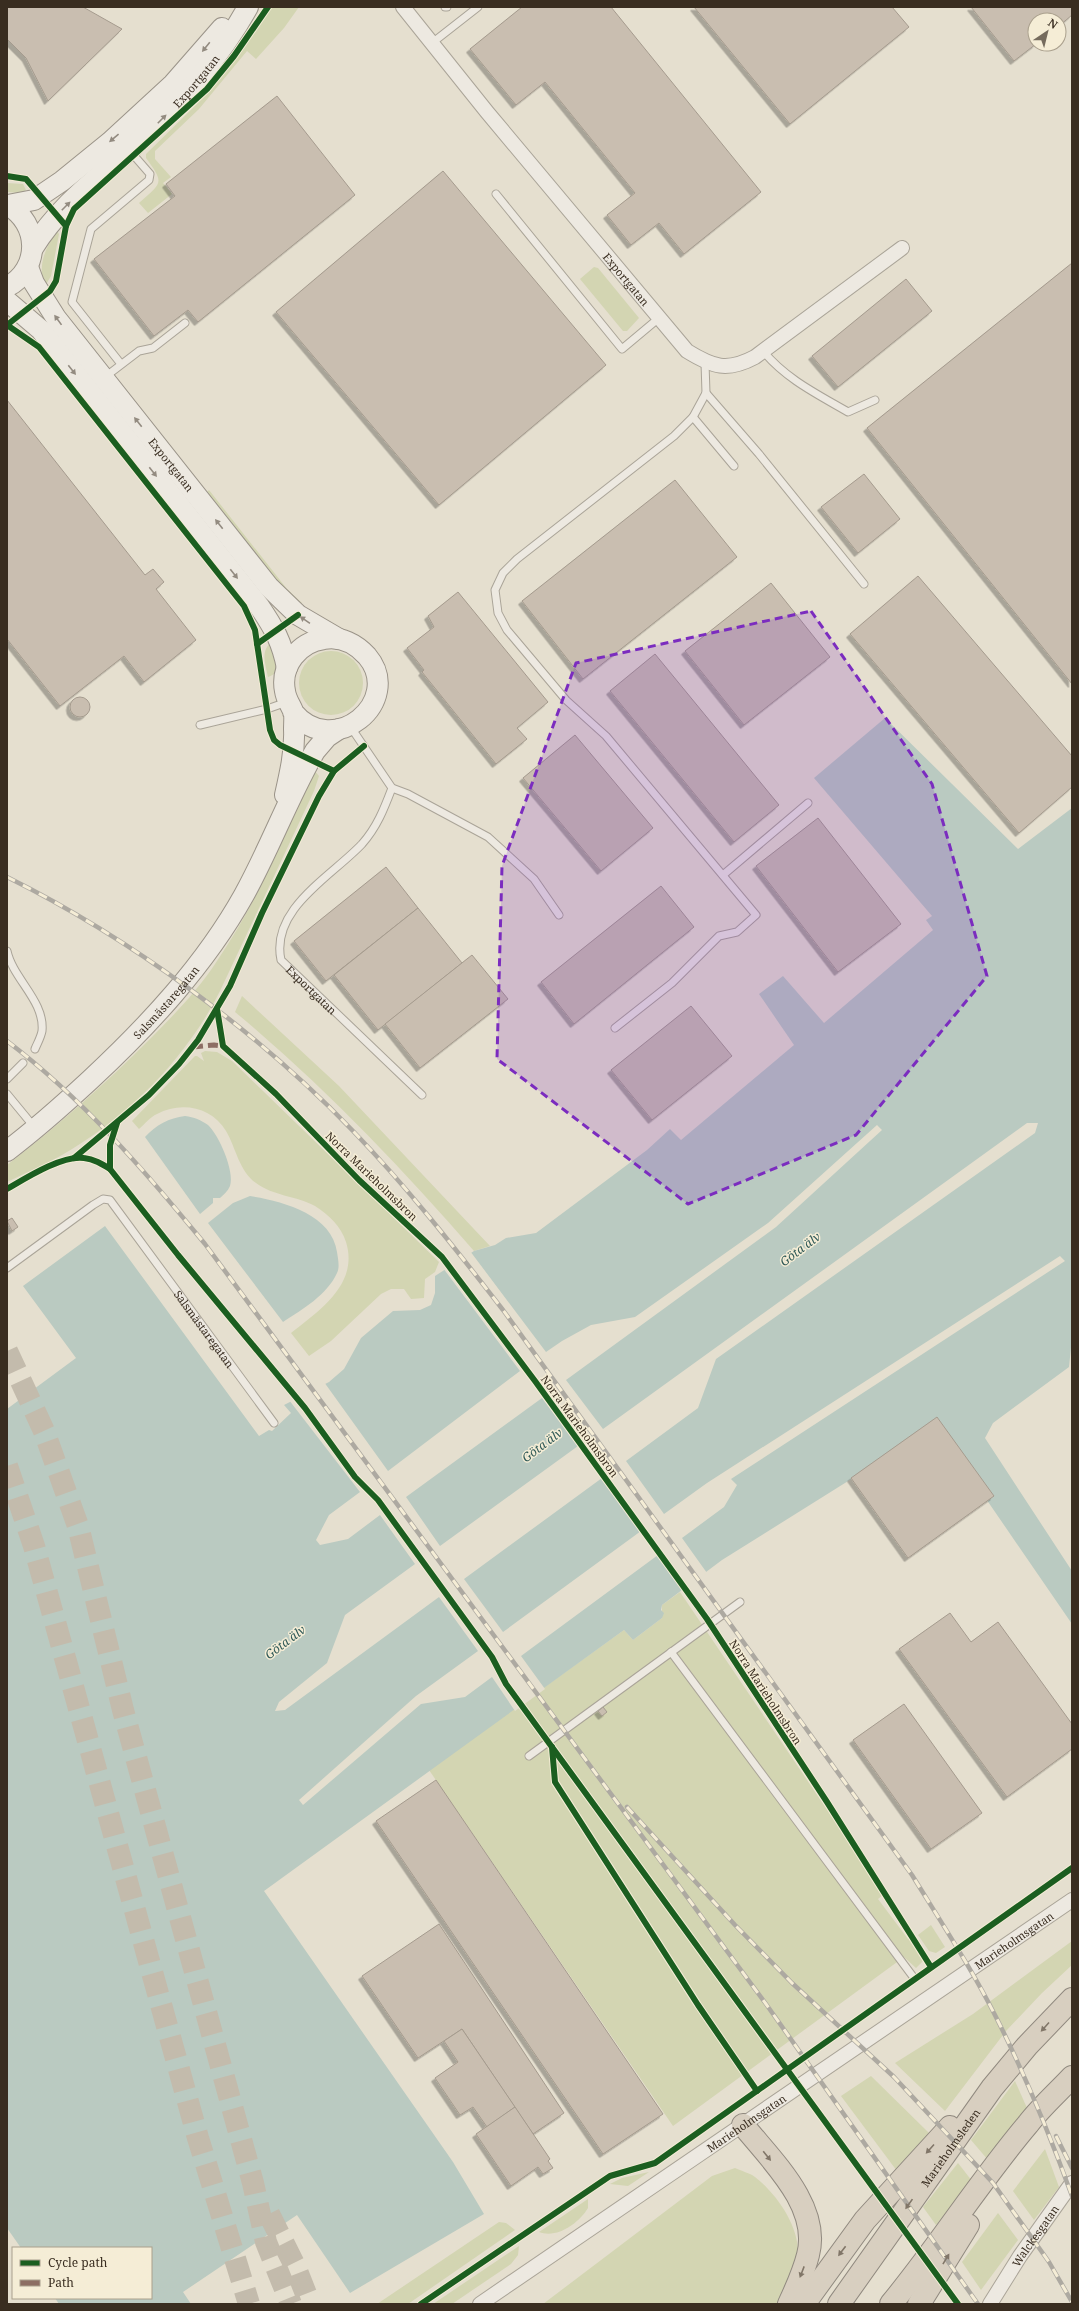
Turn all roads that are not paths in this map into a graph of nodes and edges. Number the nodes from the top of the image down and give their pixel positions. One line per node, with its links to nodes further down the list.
1 (241, 7): 8 (street, Exportgatan, one-way to 8)
2 (248, 7): 6 (street, Exportgatan, one-way to 2)
3 (403, 7): 5 (street, Exportgatan)
4 (478, 7): 5 (lane)
5 (432, 43): 14 (street, Exportgatan)
6 (129, 150): 9 (street, Exportgatan, one-way to 6); 18 (lane)
7 (496, 194): 14 (lane)
8 (7, 205): 9 (street, Exportgatan)
9 (33, 248): 11 (street, Exportgatan)
10 (902, 248): 16 (street, Exportgatan)
11 (28, 268): 12 (street); 19 (street, Exportgatan, one-way to 11)
12 (7, 287)
13 (7, 302): 26 (street, Exportgatan, one-way to 26)
14 (659, 318): 17 (street, Exportgatan)
15 (185, 323): 18 (lane)
16 (763, 351): 17 (street, Exportgatan); 21 (lane)
17 (705, 363): 20 (lane)
18 (121, 364): 19 (lane)
19 (103, 378): 25 (street, Exportgatan, one-way to 19)
20 (706, 393): 22 (lane); 24 (lane)
21 (875, 400)
22 (693, 417): 23 (lane); 33 (lane)
23 (734, 466)
24 (864, 584)
25 (339, 639): 26 (street, Exportgatan); 29 (street, Exportgatan)
26 (287, 668): 27 (street, Exportgatan)
27 (290, 707): 28 (lane); 29 (street); 32 (street, Salsmästaregatan)
28 (200, 726)
29 (344, 728): 30 (lane); 32 (street, Salsmästaregatan)
30 (392, 788): 34 (lane); 41 (lane, Exportgatan)
31 (808, 803): 33 (lane)
32 (281, 818): 42 (street, Salsmästaregatan)
33 (723, 875): 36 (lane)
34 (559, 915)
35 (7, 951): 37 (lane)
36 (615, 1028)
37 (35, 1049)
38 (23, 1063): 39 (lane)
39 (7, 1079)
40 (7, 1094): 42 (lane)
41 (422, 1095)
42 (35, 1128): 43 (street, Salsmästaregatan)
43 (7, 1151)
44 (7, 1268): 45 (lane, Salsmästaregatan)
45 (274, 1423)
46 (740, 1602): 47 (lane)
47 (671, 1652): 48 (lane); 50 (lane)
48 (528, 1756)
49 (1072, 1900): 55 (street, Marieholmsgatan)
50 (914, 1978)
51 (1072, 1999): 52 (highway, Marieholmsleden, one-way to 52)
52 (1006, 2071): 60 (highway, one-way to 60); 61 (highway, Marieholmsleden, one-way to 61)
53 (1072, 2077): 62 (highway)
54 (1072, 2083): 63 (highway, one-way to 54)
55 (743, 2125): 58 (street, Marieholmsgatan); 59 (highway, one-way to 59)
56 (1072, 2183): 57 (street, Walckesgatan)
57 (1000, 2288): 64 (street, Walckesgatan); 65 (street, Walckesgatan)
58 (480, 2304)
59 (789, 2304)
60 (804, 2304)
61 (839, 2304)
62 (891, 2304)
63 (919, 2304)
64 (990, 2304)
65 (994, 2304)

